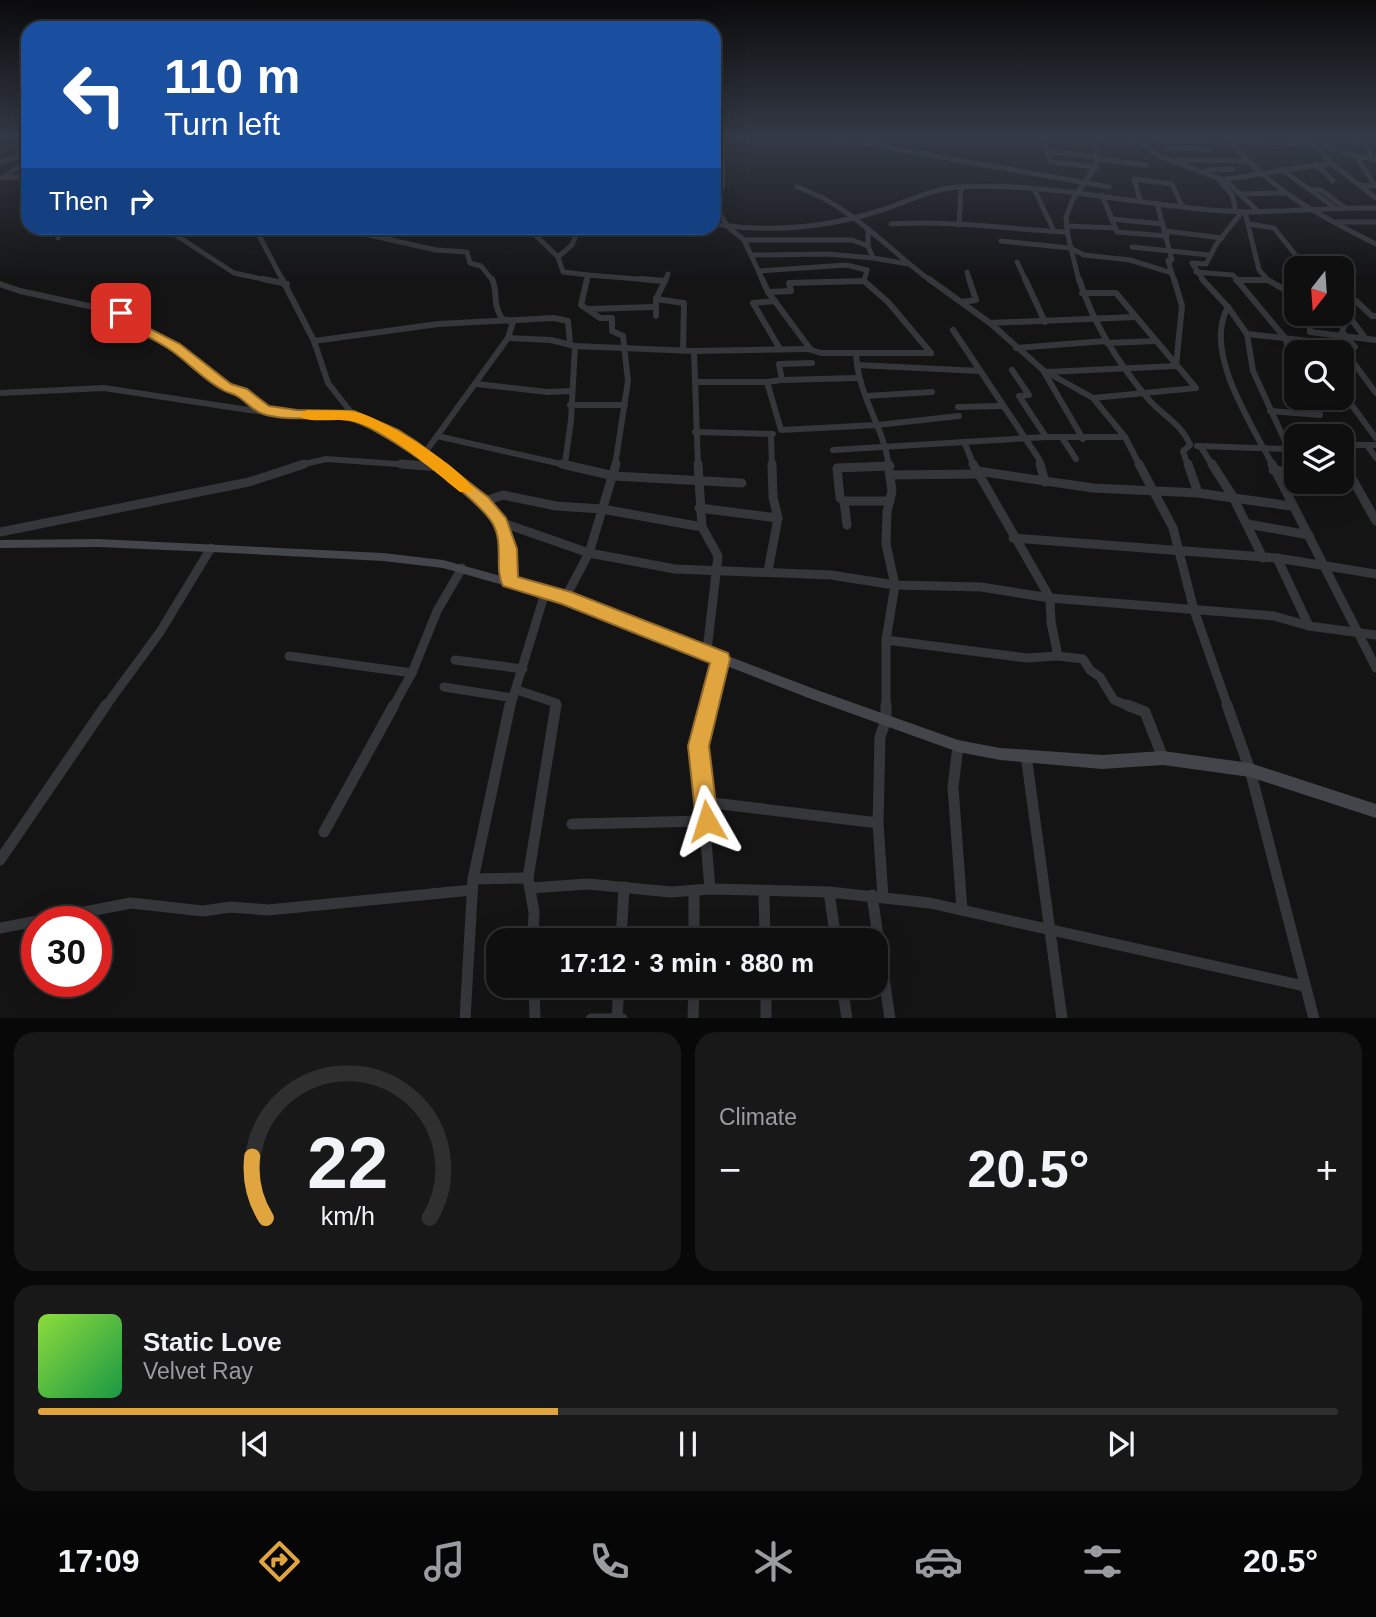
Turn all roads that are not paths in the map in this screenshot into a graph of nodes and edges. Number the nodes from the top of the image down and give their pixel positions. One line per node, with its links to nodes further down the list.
1 (1086, 185): 12 (street); 15 (street)
2 (1136, 185): 20 (street)
3 (1172, 185): 22 (street)
4 (1223, 185): 27 (street)
5 (1230, 185): 17 (street)
6 (1275, 185): 16 (street)
7 (1304, 185): 14 (street)
8 (1360, 185): 9 (street); 19 (street)
9 (1374, 185)
10 (797, 187): 30 (street)
11 (961, 187): 13 (street); 30 (street); 35 (street)
12 (1110, 187)
13 (1034, 189): 15 (street); 43 (street)
14 (1312, 190): 23 (street); 24 (street)
15 (1078, 192): 18 (street); 40 (street)
16 (1286, 193): 17 (street); 25 (street)
17 (1243, 194): 28 (street)
18 (1102, 195): 20 (street); 31 (street)
19 (1376, 198)
20 (1140, 200): 21 (street)
21 (1157, 203): 22 (street); 41 (street)
22 (1182, 206): 27 (street)
23 (1334, 207): 24 (street); 25 (street)
24 (1344, 207): 26 (street)
25 (1306, 208): 28 (street); 32 (street)
26 (1376, 208)
27 (1241, 212): 28 (street); 36 (street); 52 (street)
28 (1259, 212)
29 (721, 215): 38 (street)
30 (856, 217): 38 (street); 42 (street)
31 (1111, 219): 39 (street); 41 (street)
32 (1334, 222): 33 (street); 53 (street)
33 (1376, 222)
34 (891, 224): 35 (street)
35 (960, 225): 43 (street)
36 (1249, 225): 63 (street); 74 (street)
37 (721, 226): 38 (street)
38 (728, 227): 54 (street)
39 (1116, 228): 40 (street); 41 (street)
40 (1066, 229): 43 (street); 59 (street)
41 (1165, 230): 52 (street); 60 (street)
42 (868, 231): 57 (street); 67 (street)
43 (1054, 231)
44 (60, 235): 51 (street)
45 (176, 235): 77 (street)
46 (259, 235): 77 (street)
47 (369, 235): 90 (street)
48 (535, 235): 64 (street)
49 (576, 235): 64 (street)
50 (1376, 237): 53 (street)
51 (58, 238)
52 (1222, 238): 61 (street)
53 (1364, 238): 56 (street)
54 (744, 240): 57 (street); 62 (street)
55 (1001, 240): 59 (street)
56 (1376, 244)
57 (868, 246): 65 (street)
58 (1132, 247): 60 (street)
59 (1070, 248): 71 (street); 80 (street)
60 (1170, 251): 61 (street); 71 (street)
61 (1209, 255): 70 (street)
62 (753, 256): 65 (street); 68 (street)
63 (1295, 256)
64 (558, 257): 72 (street)
65 (873, 258): 67 (street)
66 (1017, 262): 92 (street)
67 (908, 264): 83 (street)
68 (759, 271): 75 (street); 79 (street)
69 (967, 272): 83 (street)
70 (1195, 272): 73 (street); 85 (street)
71 (1172, 274): 118 (street)
72 (588, 275): 84 (street); 86 (street)
73 (1236, 280): 74 (street); 100 (street)
74 (1267, 280): 78 (street)
75 (863, 281): 79 (street); 115 (street)
76 (0, 284): 141 (street)
77 (287, 284): 104 (street)
78 (1284, 290)
79 (768, 292): 81 (street)
80 (1082, 293): 89 (street); 91 (street)
81 (775, 301): 111 (street); 112 (street)
82 (1354, 301): 88 (street)
83 (962, 302): 93 (street)
84 (655, 303): 86 (street); 87 (street); 113 (street)
85 (1228, 307): 98 (street); 163 (street)
86 (586, 309): 109 (street)
87 (656, 316)
88 (1376, 316)
89 (1135, 317): 91 (street); 105 (street)
90 (502, 319): 99 (street); 104 (street); 108 (street)
91 (1097, 320): 92 (street); 107 (street)
92 (1045, 322): 93 (street)
93 (990, 323): 110 (street)
94 (1307, 326): 101 (street)
95 (1346, 326): 101 (street)
96 (1354, 326): 102 (street)
97 (953, 330): 122 (street)
98 (1247, 334): 100 (street); 143 (street)
99 (508, 338): 108 (street); 128 (street)
100 (1286, 338): 103 (street)
101 (1347, 338): 102 (street)
102 (1366, 339): 106 (street)
103 (1301, 340)
104 (314, 341): 144 (street)
105 (1156, 341): 107 (street); 118 (street)
106 (1376, 341)
107 (1107, 342): 110 (street); 119 (street)
108 (573, 345): 109 (street); 129 (street)
109 (623, 347): 113 (street); 137 (street)
110 (1016, 348): 123 (street)
111 (780, 349): 112 (street); 114 (street)
112 (810, 349): 115 (street)
113 (683, 351): 114 (street)
114 (694, 351): 126 (street)
115 (856, 353): 117 (street)
116 (812, 363): 125 (street)
117 (857, 365): 122 (street); 124 (street)
118 (1176, 366): 119 (street); 131 (street)
119 (1125, 367): 123 (street); 131 (street)
120 (1354, 368): 133 (street)
121 (1012, 370): 151 (street)
122 (980, 371): 138 (street)
123 (1045, 371): 135 (street); 155 (street)
124 (857, 378): 125 (street); 134 (street)
125 (782, 380): 127 (street)
126 (695, 382): 127 (street); 148 (street)
127 (767, 382): 147 (street)
128 (477, 384): 129 (street); 150 (street)
129 (572, 391): 136 (street)
130 (932, 392): 134 (street)
131 (1144, 392): 135 (street); 159 (street)
132 (0, 393): 141 (street)
133 (1376, 393)
134 (866, 396): 146 (street)
135 (1093, 398): 152 (street)
136 (570, 405): 137 (street); 169 (street)
137 (625, 405): 175 (street)
138 (1001, 405): 139 (street); 157 (street)
139 (958, 407)
140 (1354, 408): 153 (street)
141 (265, 410): 144 (street)
142 (1317, 410): 143 (street)
143 (1270, 411): 156 (street)
144 (354, 416): 166 (street)
145 (959, 416): 146 (street)
146 (877, 425): 147 (street); 162 (street)
147 (781, 430): 149 (street)
148 (695, 432): 149 (street); 176 (street)
149 (771, 434): 189 (street)
150 (437, 436): 166 (street); 169 (street)
151 (1046, 437): 154 (street); 157 (street)
152 (1125, 437): 155 (street); 180 (street)
153 (1376, 438)
154 (1063, 439): 155 (street); 168 (street)
155 (1083, 439)
156 (1284, 439)
157 (1027, 440): 158 (street); 177 (street)
158 (965, 444): 162 (street); 174 (street)
159 (1190, 445): 161 (street); 181 (street)
160 (1371, 445): 167 (street)
161 (1200, 446): 163 (street); 182 (street)
162 (886, 449): 165 (street); 172 (street)
163 (1264, 449): 164 (street); 171 (street)
164 (1284, 449)
165 (833, 450)
166 (424, 454): 170 (street)
167 (1376, 458)
168 (1076, 459)
169 (565, 463): 175 (street)
170 (441, 467): 185 (street); 195 (street)
171 (1273, 470): 173 (street); 186 (street)
172 (890, 471): 174 (street); 183 (street); 184 (street)
173 (1284, 471)
174 (977, 473): 177 (street); 197 (street)
175 (614, 476): 176 (street); 188 (street)
176 (699, 481): 178 (street); 187 (street)
177 (1045, 482): 180 (street)
178 (743, 483)
179 (1354, 488): 190 (street)
180 (1154, 490): 181 (street); 200 (street)
181 (1198, 493): 182 (street)
182 (1233, 497): 186 (street); 193 (street)
183 (844, 501): 184 (street); 192 (street)
184 (890, 501): 210 (street)
185 (482, 502): 188 (street); 191 (street)
186 (1291, 506): 196 (street)
187 (699, 508): 189 (street); 194 (street)
188 (602, 509): 194 (street); 201 (street)
189 (778, 518): 206 (street)
190 (1376, 521)
191 (500, 522): 201 (street); 209 (street)
192 (847, 524)
193 (1248, 524): 196 (street); 202 (street)
194 (702, 527): 207 (street)
195 (0, 532)
196 (1309, 535): 205 (street)
197 (1013, 538): 200 (street); 213 (street)
198 (0, 544): 199 (street)
199 (211, 548): 204 (street); 240 (street)
200 (1180, 551): 202 (street); 214 (street)
201 (589, 553): 207 (street); 212 (street)
202 (1263, 558): 203 (street)
203 (1277, 558): 205 (street); 215 (street)
204 (462, 568): 209 (street); 226 (street)
205 (1327, 568): 208 (street); 216 (street)
206 (768, 571): 207 (street); 210 (street)
207 (718, 572): 219 (street)
208 (1376, 574)
209 (509, 582): 211 (street)
210 (895, 585): 213 (street); 218 (street)
211 (545, 593): 212 (street); 225 (street)
212 (565, 597): 219 (street)
213 (1050, 598): 214 (street); 221 (street)
214 (1194, 610): 215 (street); 233 (street)
215 (1309, 626): 216 (street)
216 (1359, 634): 217 (street); 224 (street)
217 (1376, 635)
218 (886, 640): 221 (street); 229 (street)
219 (708, 651): 222 (street)
220 (289, 656): 226 (street)
221 (1058, 656): 232 (street)
222 (721, 659): 229 (street); 234 (street)
223 (455, 660): 225 (street)
224 (1376, 668)
225 (523, 669): 228 (street)
226 (412, 673): 239 (street)
227 (444, 687): 228 (street)
228 (515, 694): 241 (street); 242 (street)
229 (886, 720): 230 (street); 237 (street)
230 (958, 746): 231 (street); 249 (street)
231 (1026, 755): 232 (street); 256 (street)
232 (1163, 758): 233 (street)
233 (1250, 770): 235 (street); 257 (street)
234 (705, 802): 236 (street); 237 (street)
235 (1376, 811)
236 (707, 821): 238 (street); 244 (street)
237 (878, 822): 248 (street)
238 (572, 824)
239 (324, 832)
240 (0, 860)
241 (529, 883): 242 (street); 243 (street); 251 (street)
242 (472, 885): 250 (street); 263 (street)
243 (624, 887): 247 (street); 252 (street)
244 (710, 889): 245 (street); 247 (street)
245 (764, 892): 246 (street); 254 (street)
246 (829, 892): 248 (street); 255 (street)
247 (694, 893): 253 (street)
248 (878, 896): 249 (street); 270 (street)
249 (962, 910): 256 (street)
250 (0, 928)
251 (533, 928)
252 (622, 928)
253 (694, 928)
254 (765, 928)
255 (834, 928)
256 (1051, 929): 257 (street); 271 (street)
257 (1304, 986): 272 (street)
258 (534, 998): 264 (street)
259 (619, 998): 266 (street)
260 (694, 998): 267 (street)
261 (766, 998): 268 (street)
262 (844, 998): 269 (street)
263 (465, 1018)
264 (535, 1018)
265 (591, 1018): 266 (street)
266 (620, 1018)
267 (693, 1018)
268 (766, 1018)
269 (847, 1018)
270 (890, 1018)
271 (1062, 1018)
272 (1314, 1018)

